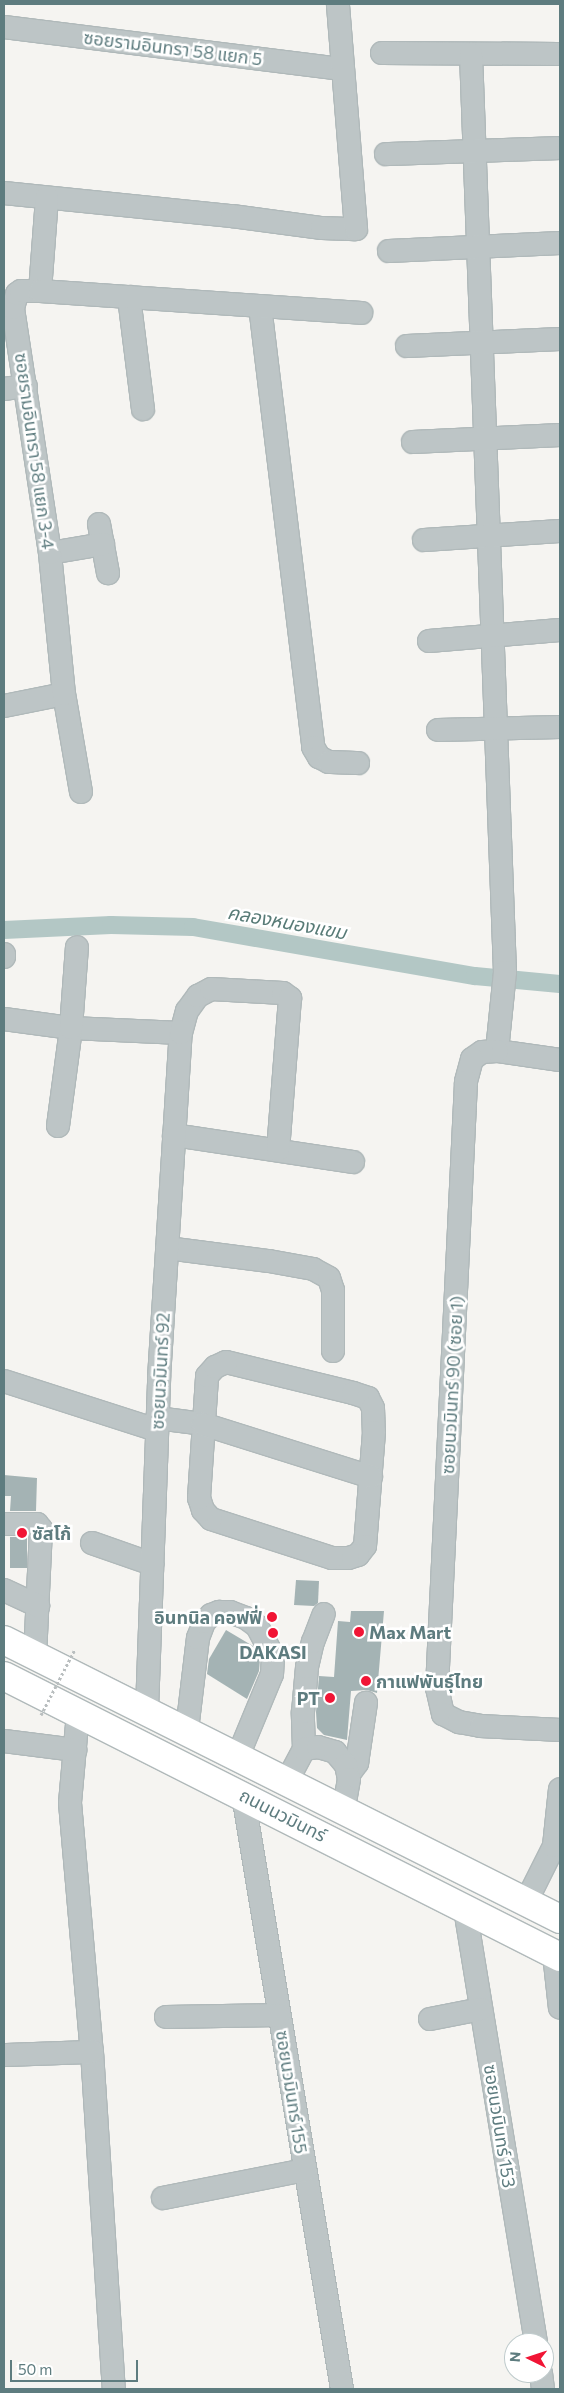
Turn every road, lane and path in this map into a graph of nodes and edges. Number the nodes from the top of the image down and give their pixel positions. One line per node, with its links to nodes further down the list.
1 (338, 4): 6 (street)
2 (4, 27): 6 (street, ซอยรามอินทรา 58 แยก 5)
3 (382, 53): 4 (street)
4 (471, 54): 5 (street); 8 (street)
5 (558, 54)
6 (342, 69): 11 (street)
7 (557, 148): 8 (street)
8 (474, 152): 9 (street); 13 (street)
9 (386, 154)
10 (4, 193): 11 (street)
11 (47, 198): 15 (street)
12 (560, 244): 13 (street)
13 (478, 247): 14 (street); 21 (street)
14 (389, 250)
15 (40, 291): 16 (street, ซอยรามอินทรา 58 แยก 3-4); 19 (street, ซอยรามอินทรา 58 แยก 3-4)
16 (129, 297): 17 (street, ซอยรามอินทรา 58 แยก 3-4); 25 (street)
17 (260, 306): 18 (street, ซอยรามอินทรา 58 แยก 3-4); 42 (street)
18 (361, 313)
19 (10, 326): 23 (street, ซอยรามอินทรา 58 แยก 3-4)
20 (560, 339): 21 (street)
21 (481, 342): 22 (street); 27 (street)
22 (408, 346)
23 (26, 386): 24 (street); 32 (street, ซอยรามอินทรา 58 แยก 3-4)
24 (4, 389)
25 (142, 409)
26 (560, 435): 27 (street)
27 (485, 439): 28 (street); 30 (street)
28 (414, 442)
29 (560, 531): 30 (street)
30 (488, 536): 31 (street); 35 (street)
31 (424, 540)
32 (50, 553): 33 (street); 37 (street, ซอยรามอินทรา 58 แยก 3-4)
33 (108, 573)
34 (560, 630): 35 (street)
35 (492, 636): 36 (street); 40 (street)
36 (429, 641)
37 (64, 694): 38 (street); 43 (street, ซอยรามอินทรา 58 แยก 3-4)
38 (4, 706)
39 (560, 727): 40 (street)
40 (496, 728): 41 (street); 48 (street)
41 (438, 730)
42 (358, 763)
43 (81, 792)
44 (77, 947): 46 (street)
45 (4, 1020): 46 (street)
46 (72, 1028): 47 (street); 50 (street)
47 (181, 1032): 51 (street, ซอยนวมินทร์ 92); 52 (street, ซอยนวมินทร์ 92)
48 (497, 1051): 49 (street); 75 (street, ซอยนวมินทร์ 90 (ซอย 1))
49 (560, 1060)
50 (58, 1126)
51 (174, 1134): 52 (street); 54 (street, ซอยนวมินทร์ 92)
52 (278, 1150): 53 (street)
53 (353, 1162)
54 (167, 1248): 55 (street); 57 (street, ซอยนวมินทร์ 92)
55 (333, 1351)
56 (4, 1381): 57 (street)
57 (157, 1424): 58 (street); 62 (street, ซอยนวมินทร์ 92)
58 (203, 1424): 59 (street); 59 (street); 59 (street)
59 (371, 1477)
60 (4, 1524): 64 (street)
61 (92, 1543): 62 (street)
62 (152, 1564): 71 (street, ซอยนวมินทร์ 92)
63 (4, 1590): 64 (street)
64 (38, 1606): 68 (street)
65 (324, 1614): 77 (street)
66 (4, 1640): 68 (main road, ถนนนวมินทร์)
67 (74, 1649): 73 (path, bridge)
68 (35, 1655): 71 (main road, ถนนนวมินทร์)
69 (4, 1676): 72 (main road, ถนนนวมินทร์)
70 (366, 1703): 80 (street)
71 (147, 1710): 74 (main road, ถนนนวมินทร์)
72 (78, 1712): 78 (street); 83 (main road, ถนนนวมินทร์)
73 (41, 1715)
74 (187, 1730): 79 (main road, ถนนนวมินทร์); 79 (street)
75 (560, 1730)
76 (4, 1741): 78 (street)
77 (304, 1748): 80 (street); 81 (street)
78 (75, 1750): 94 (street)
79 (238, 1756): 81 (main road, ถนนนวมินทร์)
80 (349, 1774): 84 (street)
81 (287, 1781): 84 (main road, ถนนนวมินทร์)
82 (560, 1789): 85 (street)
83 (243, 1795): 86 (main road, ถนนนวมินทร์); 91 (street, ซอยนวมินทร์ 155)
84 (339, 1808): 85 (main road, ถนนนวมินทร์)
85 (526, 1902): 87 (main road, ถนนนวมินทร์)
86 (465, 1909): 88 (main road, ถนนนวมินทร์); 89 (street, ซอยนวมินทร์ 153)
87 (560, 1920)
88 (557, 1956): 90 (street)
89 (481, 2008): 93 (street); 98 (street, ซอยนวมินทร์ 153)
90 (560, 2008)
91 (279, 2015): 92 (street); 96 (street, ซอยนวมินทร์ 155)
92 (166, 2017)
93 (430, 2018)
94 (92, 2052): 95 (street); 99 (street)
95 (4, 2055)
96 (305, 2170): 97 (street); 100 (street, ซอยนวมินทร์ 155)
97 (163, 2198)
98 (534, 2333)
99 (114, 2389)
100 (342, 2389)

